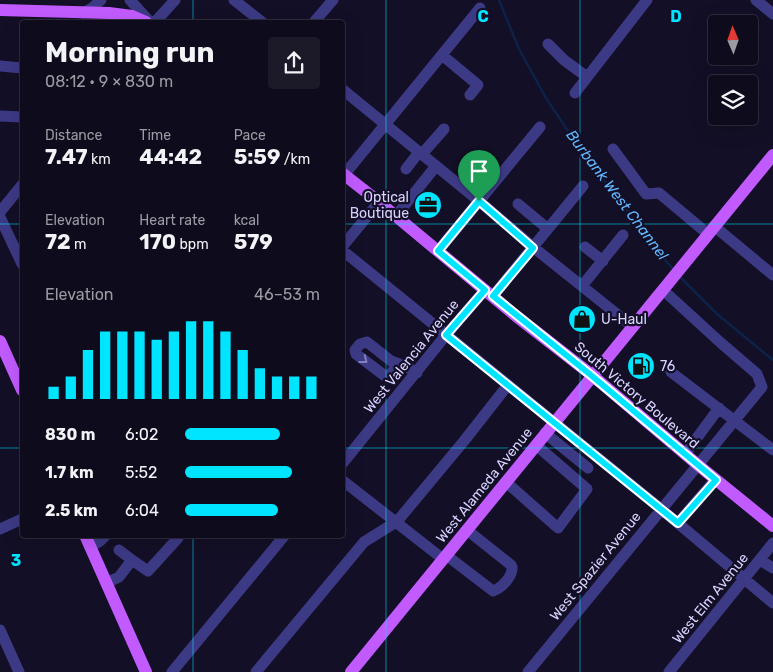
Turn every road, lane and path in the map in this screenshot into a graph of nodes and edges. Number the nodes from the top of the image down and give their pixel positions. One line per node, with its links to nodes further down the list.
1 (101, 0): 10 (street)
2 (130, 0): 13 (street)
3 (174, 0): 14 (street)
4 (234, 0): 15 (street)
5 (333, 0): 16 (street)
6 (646, 0): 21 (street)
7 (756, 0): 11 (street)
8 (480, 8): 18 (street)
9 (0, 10): 10 (main road)
10 (83, 13): 12 (main road)
11 (773, 14)
12 (143, 20)
13 (146, 20)
14 (157, 20)
15 (259, 20)
16 (316, 20)
17 (548, 44): 21 (street)
18 (442, 55): 24 (street); 27 (street)
19 (0, 66): 20 (street)
20 (20, 68)
21 (587, 77): 23 (street)
22 (345, 91): 27 (street)
23 (575, 93)
24 (470, 95)
25 (0, 116): 26 (street)
26 (20, 117)
27 (385, 124): 31 (street); 35 (street)
28 (540, 127): 39 (street)
29 (444, 129): 31 (street)
30 (613, 149): 46 (street)
31 (420, 153): 33 (street); 34 (street)
32 (773, 155): 46 (main road, West Alameda Avenue)
33 (436, 166): 39 (street); 44 (street)
34 (406, 169)
35 (345, 172)
36 (345, 176): 40 (main road, South Victory Boulevard)
37 (583, 186): 45 (street, West Valencia Avenue)
38 (20, 187): 42 (street)
39 (479, 201): 50 (street); 52 (street)
40 (379, 202): 44 (main road, South Victory Boulevard); 48 (street)
41 (518, 204): 45 (street)
42 (0, 212)
43 (0, 216): 53 (street)
44 (396, 216): 52 (main road, South Victory Boulevard)
45 (548, 228): 50 (street, West Valencia Avenue)
46 (711, 230): 55 (street); 57 (main road, West Alameda Avenue)
47 (623, 235): 54 (street)
48 (345, 244)
49 (585, 247): 54 (street)
50 (533, 248): 56 (street); 58 (street, West Valencia Avenue)
51 (345, 251): 60 (street)
52 (438, 251): 58 (main road, South Victory Boulevard)
53 (20, 260)
54 (603, 260): 56 (street)
55 (773, 275)
56 (582, 286): 59 (street)
57 (664, 288): 59 (main road, West Alameda Avenue); 70 (street, West Spazier Avenue)
58 (489, 293): 60 (street, West Valencia Avenue); 66 (main road, South Victory Boulevard)
59 (632, 326): 66 (main road, West Alameda Avenue)
60 (446, 335): 65 (street, West Valencia Avenue); 67 (street)
61 (0, 341): 62 (main road)
62 (3, 355): 68 (main road)
63 (397, 364): 65 (street)
64 (671, 372): 69 (street)
65 (417, 373): 76 (street, West Valencia Avenue)
66 (592, 376): 71 (main road, West Alameda Avenue); 75 (main road, South Victory Boulevard)
67 (508, 385): 71 (street); 84 (street)
68 (20, 386)
69 (719, 408): 70 (street); 75 (street)
70 (735, 420): 74 (street); 77 (street, West Spazier Avenue)
71 (555, 422): 72 (main road, West Alameda Avenue); 82 (street)
72 (545, 434): 73 (main road, West Alameda Avenue); 78 (street)
73 (536, 445): 81 (main road, West Alameda Avenue); 81 (street)
74 (773, 450)
75 (685, 454): 77 (main road, South Victory Boulevard)
76 (345, 460)
77 (698, 465): 79 (main road, South Victory Boulevard); 82 (street, West Spazier Avenue)
78 (588, 468)
79 (716, 480): 85 (street); 86 (main road, South Victory Boulevard)
80 (345, 482): 84 (street)
81 (506, 482): 88 (main road, West Alameda Avenue)
82 (661, 509): 85 (street); 108 (street, West Spazier Avenue)
83 (20, 520): 87 (street)
84 (396, 522): 95 (street); 106 (street)
85 (678, 523): 99 (street)
86 (773, 526)
87 (0, 529)
88 (466, 530): 95 (main road, West Alameda Avenue); 95 (street)
89 (103, 538): 92 (street)
90 (178, 538): 96 (street)
91 (283, 538): 105 (street)
92 (88, 541): 100 (main road)
93 (773, 543): 97 (street, West Elm Avenue)
94 (119, 550): 96 (street)
95 (444, 557): 107 (main road, West Alameda Avenue)
96 (132, 560): 100 (street)
97 (760, 560): 98 (street); 99 (street, West Elm Avenue)
98 (773, 568)
99 (745, 579): 101 (street); 109 (street, West Elm Avenue)
100 (106, 583): 103 (main road)
101 (773, 603)
102 (0, 630): 104 (street)
103 (144, 671)
104 (19, 672)
105 (172, 672)
106 (256, 672)
107 (351, 672)
108 (528, 672)
109 (669, 672)

